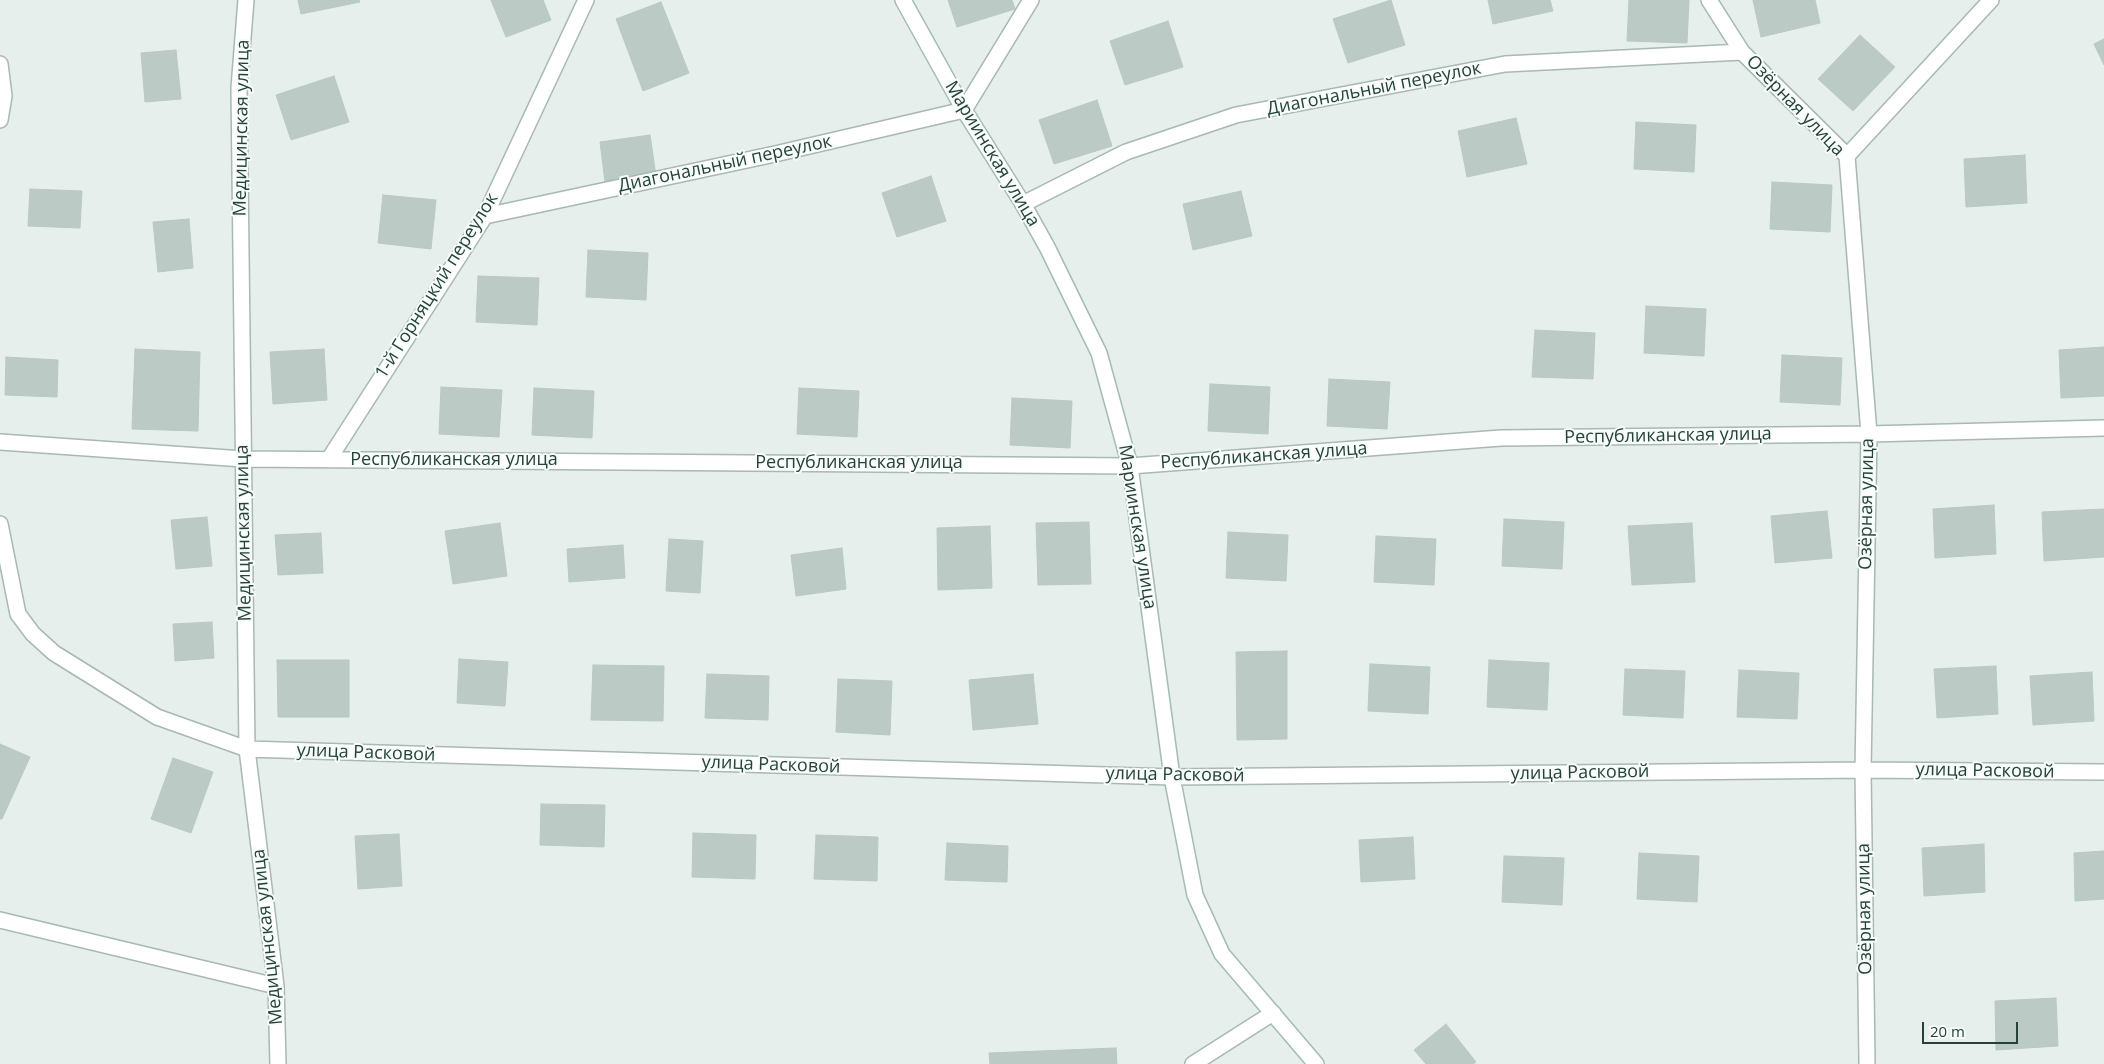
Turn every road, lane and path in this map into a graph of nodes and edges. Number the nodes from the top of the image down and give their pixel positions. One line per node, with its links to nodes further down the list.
1 (246, 0): 17 (street, Медицинская улица)
2 (586, 0): 13 (street, 1-й Горняцкий переулок)
3 (903, 0): 9 (street, Мариинская улица)
4 (1031, 0): 9 (street)
5 (1708, 0): 7 (street, Озёрная улица)
6 (1991, 0): 11 (street)
7 (1742, 52): 11 (street, Озёрная улица); 12 (street, Диагональный переулок)
8 (0, 64): 10 (street)
9 (964, 110): 12 (street, Мариинская улица); 13 (street, Диагональный переулок)
10 (0, 120)
11 (1847, 156): 15 (street, Озёрная улица)
12 (1023, 204): 19 (street, Мариинская улица)
13 (485, 216): 18 (street, 1-й Горняцкий переулок)
14 (2104, 428): 15 (street, Республиканская улица)
15 (1869, 434): 19 (street, Республиканская улица); 22 (street, Озёрная улица)
16 (0, 442): 17 (street, Республиканская улица)
17 (243, 459): 18 (street, Республиканская улица); 21 (street, Медицинская улица)
18 (329, 459): 19 (street, Республиканская улица)
19 (1130, 466): 24 (street, Мариинская улица)
20 (0, 524): 21 (street, улица Расковой)
21 (247, 749): 24 (street, улица Расковой); 26 (street, Медицинская улица)
22 (1863, 770): 23 (street, улица Расковой); 24 (street, улица Расковой); 28 (street, Озёрная улица)
23 (2104, 772)
24 (1172, 777): 27 (street, Мариинская улица)
25 (0, 920): 26 (street)
26 (276, 986): 29 (street, Медицинская улица)
27 (1273, 1013): 30 (street); 31 (street, Мариинская улица)
28 (1869, 1063)
29 (278, 1064)
30 (1193, 1064)
31 (1316, 1064)

